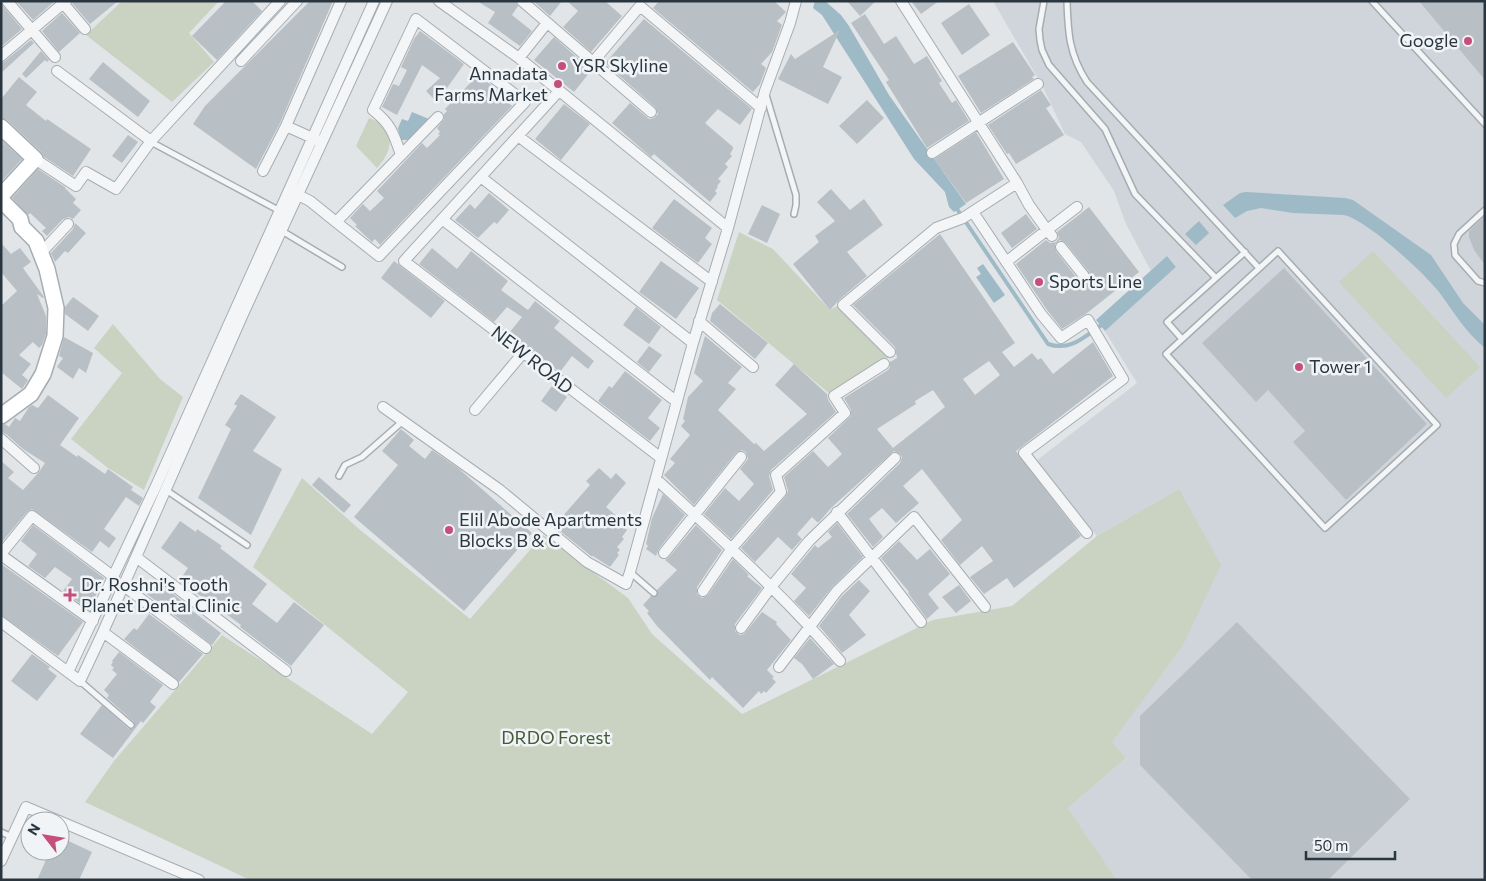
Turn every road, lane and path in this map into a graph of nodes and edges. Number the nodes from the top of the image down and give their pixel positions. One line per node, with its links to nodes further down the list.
1 (7, 1): 17 (street)
2 (280, 1): 36 (street)
3 (297, 1): 21 (street)
4 (341, 1): 32 (street)
5 (374, 1): 35 (street)
6 (387, 1): 37 (street)
7 (439, 1): 20 (street)
8 (522, 1): 15 (street)
9 (796, 1): 26 (street)
10 (901, 1): 30 (street)
11 (1044, 1): 65 (lane)
12 (1067, 1): 59 (lane)
13 (1372, 1): 31 (lane)
14 (64, 2): 16 (street); 17 (street)
15 (547, 23): 20 (street); 22 (street)
16 (86, 29)
17 (32, 31): 18 (street); 19 (street)
18 (1, 56)
19 (55, 57)
20 (519, 58): 25 (street)
21 (241, 61)
22 (593, 62): 27 (street); 28 (street)
23 (57, 71): 36 (street)
24 (1038, 84): 30 (street)
25 (559, 91): 34 (street); 55 (street)
26 (765, 91): 27 (street); 51 (lane)
27 (761, 108): 55 (street)
28 (651, 112)
29 (438, 117): 39 (street)
30 (978, 123): 38 (street); 43 (street)
31 (1485, 124)
32 (286, 126): 35 (street); 41 (street)
33 (1, 127): 40 (street)
34 (518, 136): 42 (street); 66 (street)
35 (312, 137): 37 (street); 49 (street)
36 (151, 141): 40 (street); 49 (lane)
37 (322, 142): 44 (street)
38 (932, 153)
39 (401, 155): 53 (street); 53 (street)
40 (35, 159): 45 (street)
41 (263, 171)
42 (482, 178): 52 (street); 70 (street)
43 (1017, 183): 50 (street); 57 (street)
44 (298, 195): 49 (street); 53 (street)
45 (1, 196)
46 (1, 200): 60 (street)
47 (1077, 207): 57 (street)
48 (1485, 210): 67 (lane)
49 (284, 212): 56 (street); 87 (street)
50 (973, 212): 61 (street); 71 (street)
51 (794, 214)
52 (442, 219): 72 (street, NEW ROAD); 75 (street)
53 (336, 222)
54 (68, 224): 60 (street)
55 (728, 228): 66 (street)
56 (281, 231): 62 (lane); 87 (street)
57 (1049, 233): 61 (street)
58 (1061, 247): 64 (street)
59 (1244, 252): 63 (lane); 65 (lane)
60 (41, 253): 78 (street)
61 (1006, 262): 90 (street)
62 (342, 267)
63 (1260, 268): 69 (lane); 69 (lane)
64 (1084, 276)
65 (1216, 278): 69 (lane)
66 (712, 282): 68 (street)
67 (1485, 283)
68 (699, 321): 70 (street); 74 (street)
69 (1182, 339)
70 (693, 343): 75 (street)
71 (890, 352)
72 (523, 353): 77 (street); 82 (street, NEW ROAD)
73 (884, 364): 92 (street)
74 (753, 367)
75 (677, 402): 82 (street)
76 (384, 407): 79 (street)
77 (475, 410)
78 (1, 416)
79 (403, 421): 85 (lane); 97 (street)
80 (1, 439): 84 (street)
81 (741, 457): 89 (street)
82 (661, 458): 86 (street)
83 (895, 458): 88 (street)
84 (34, 468)
85 (339, 476)
86 (656, 479): 89 (street); 97 (street)
87 (161, 488): 91 (lane); 96 (street); 98 (street)
88 (838, 512): 95 (street); 100 (street)
89 (695, 515): 92 (street); 93 (street)
90 (1087, 533)
91 (247, 544)
92 (732, 548): 100 (street); 101 (street)
93 (664, 553)
94 (1, 554): 98 (street); 104 (street)
95 (871, 556): 103 (street); 106 (street); 107 (street)
96 (136, 558): 99 (street); 113 (street)
97 (630, 572): 102 (lane)
98 (114, 576): 104 (street)
99 (124, 586): 109 (street); 110 (street)
100 (771, 587): 107 (street); 108 (street)
101 (703, 591)
102 (654, 593)
103 (985, 607)
104 (93, 621): 114 (street)
105 (1, 622): 114 (street)
106 (921, 622)
107 (810, 625): 111 (street); 112 (street)
108 (741, 628)
109 (103, 632): 115 (street); 116 (street)
110 (206, 648)
111 (840, 660)
112 (778, 667)
113 (286, 671)
114 (68, 672): 115 (street)
115 (80, 681): 117 (lane)
116 (173, 684)
117 (131, 725)
118 (1, 832): 119 (lane)
119 (12, 837): 120 (street); 121 (street)
120 (1, 861)
121 (199, 880)

